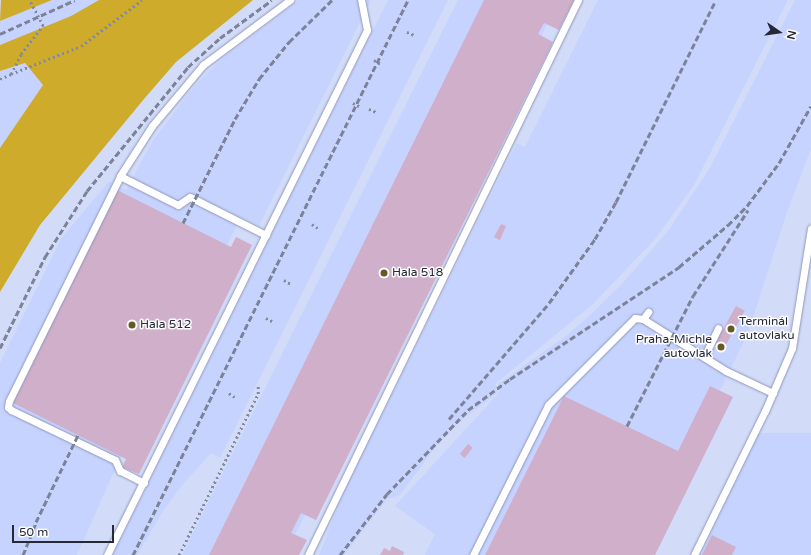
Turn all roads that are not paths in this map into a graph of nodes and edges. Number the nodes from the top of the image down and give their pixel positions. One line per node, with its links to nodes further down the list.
1 (290, 0): 4 (lane)
2 (361, 0): 6 (lane)
3 (578, 0): 14 (lane)
4 (120, 176): 6 (lane); 12 (lane)
5 (811, 228): 11 (lane)
6 (266, 235): 12 (lane)
7 (648, 312): 8 (lane)
8 (643, 319): 10 (lane); 15 (lane)
9 (718, 328): 10 (lane)
10 (704, 357): 11 (lane)
11 (773, 392): 16 (lane)
12 (144, 483): 13 (lane)
13 (108, 555)
14 (308, 555)
15 (473, 555)
16 (694, 555)

